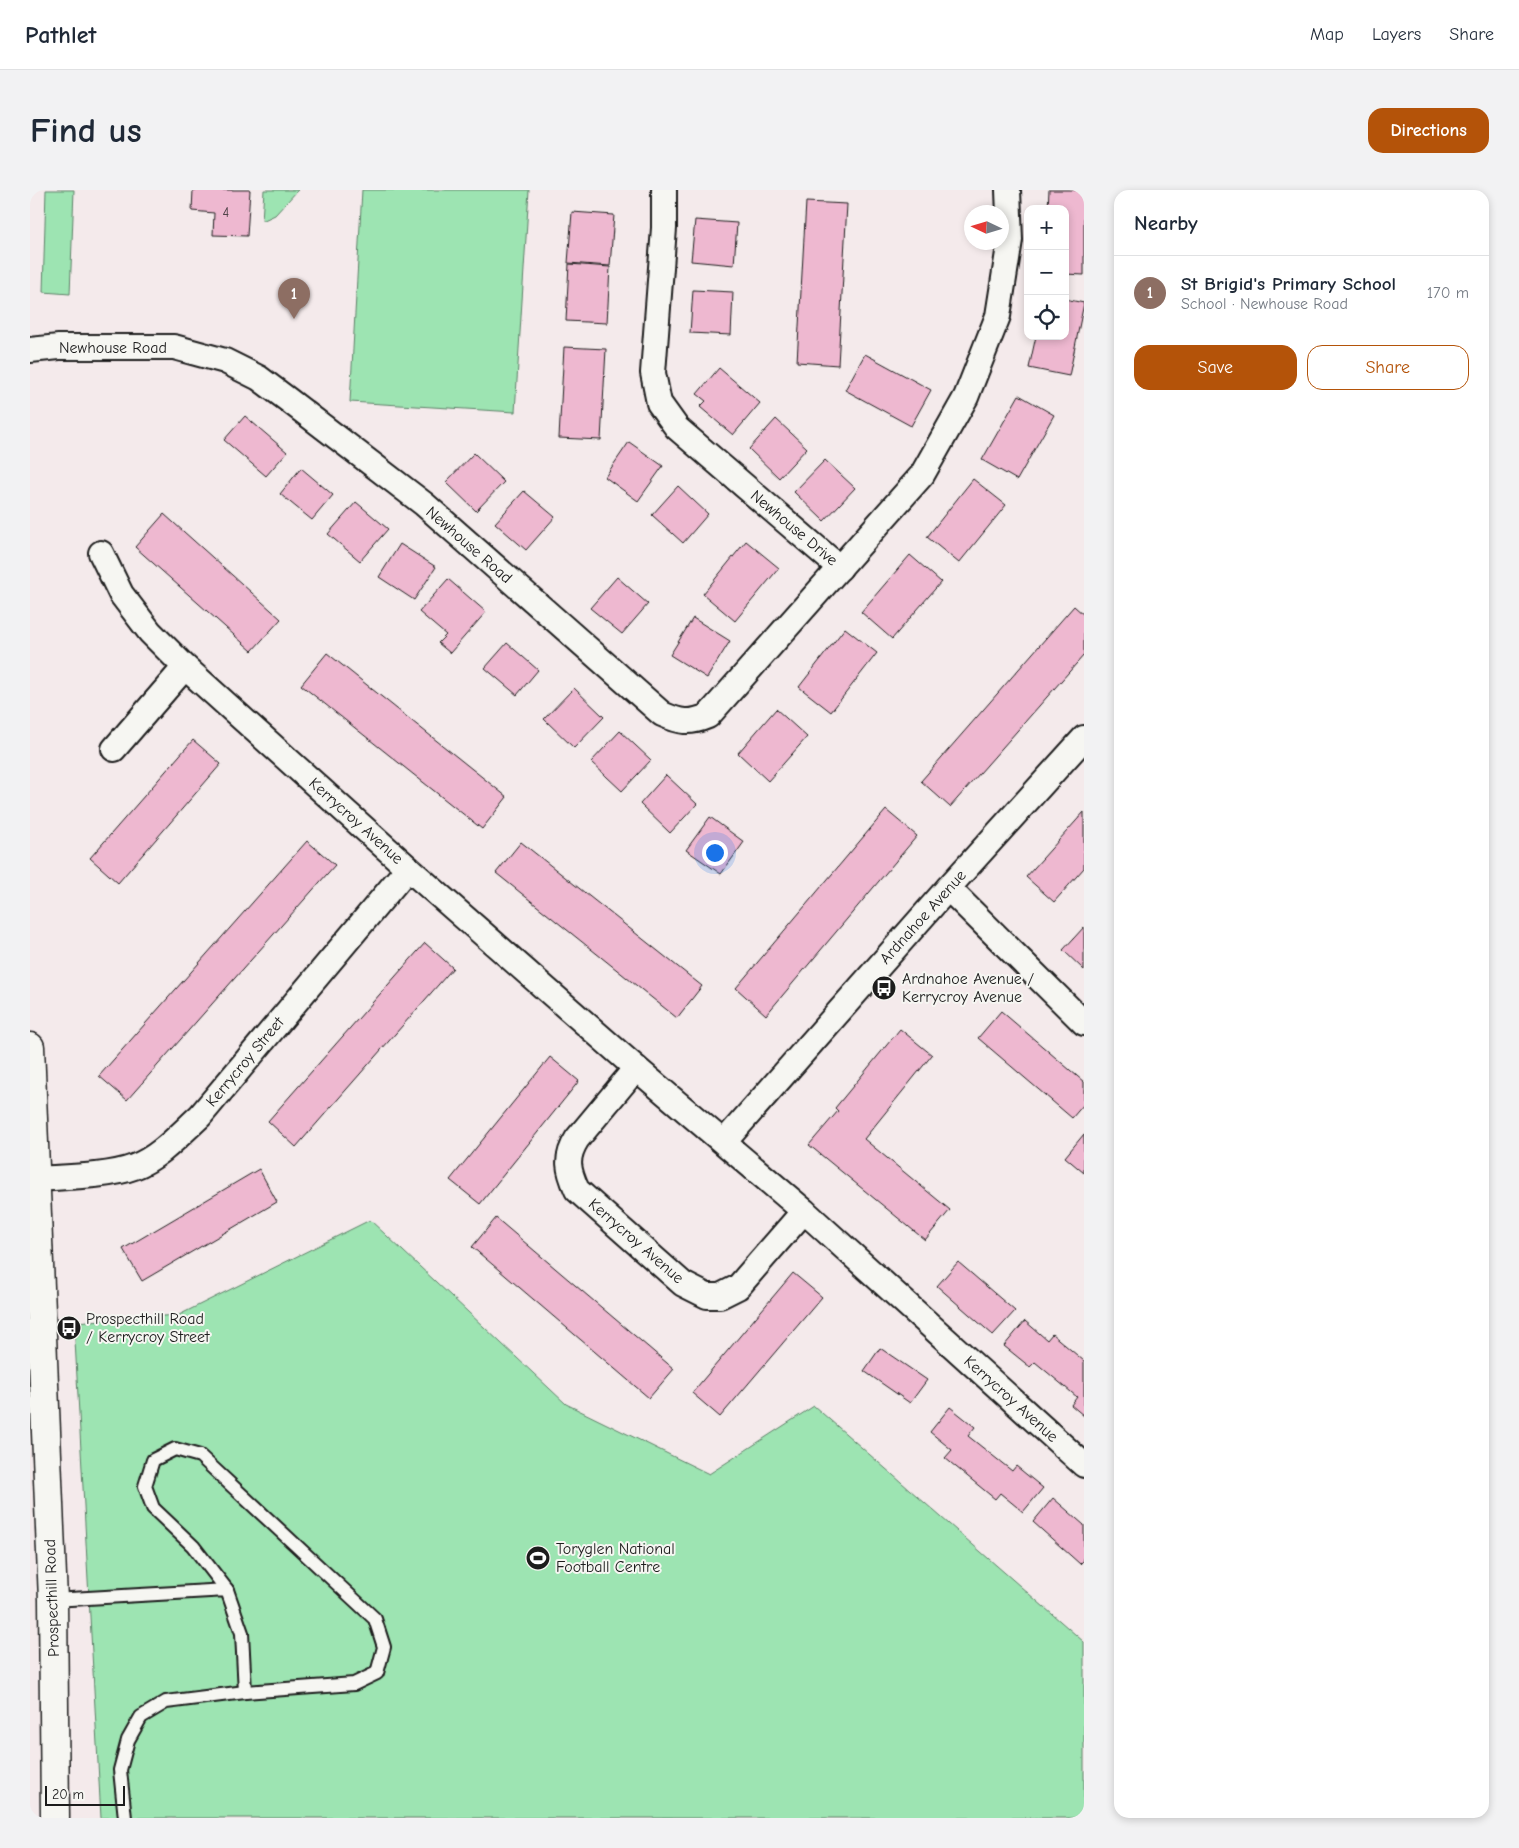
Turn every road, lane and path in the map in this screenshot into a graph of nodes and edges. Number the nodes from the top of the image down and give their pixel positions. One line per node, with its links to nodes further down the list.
1 (664, 190): 5 (street, Newhouse Drive)
2 (1008, 190): 5 (street, Newhouse Drive)
3 (30, 350): 5 (street, Newhouse Road)
4 (101, 553): 6 (street, Kerrycroy Avenue)
5 (840, 568)
6 (185, 667): 8 (street); 9 (street, Kerrycroy Avenue)
7 (1084, 738): 10 (street, Ardnahoe Avenue)
8 (114, 749)
9 (408, 868): 13 (street, Kerrycroy Avenue); 15 (street, Kerrycroy Street)
10 (948, 888): 11 (street); 14 (street, Ardnahoe Avenue)
11 (1084, 1023)
12 (30, 1048): 15 (main road, Prospecthill Road)
13 (636, 1068): 14 (street, Kerrycroy Avenue); 16 (street, Kerrycroy Avenue)
14 (724, 1142): 16 (street, Kerrycroy Avenue)
15 (35, 1179): 19 (main road, Prospecthill Road)
16 (804, 1211): 17 (street, Kerrycroy Avenue)
17 (1084, 1465)
18 (226, 1590): 19 (lane); 20 (lane); 20 (lane)
19 (53, 1600): 21 (main road, Prospecthill Road)
20 (245, 1692): 22 (lane)
21 (55, 1818)
22 (125, 1818)

